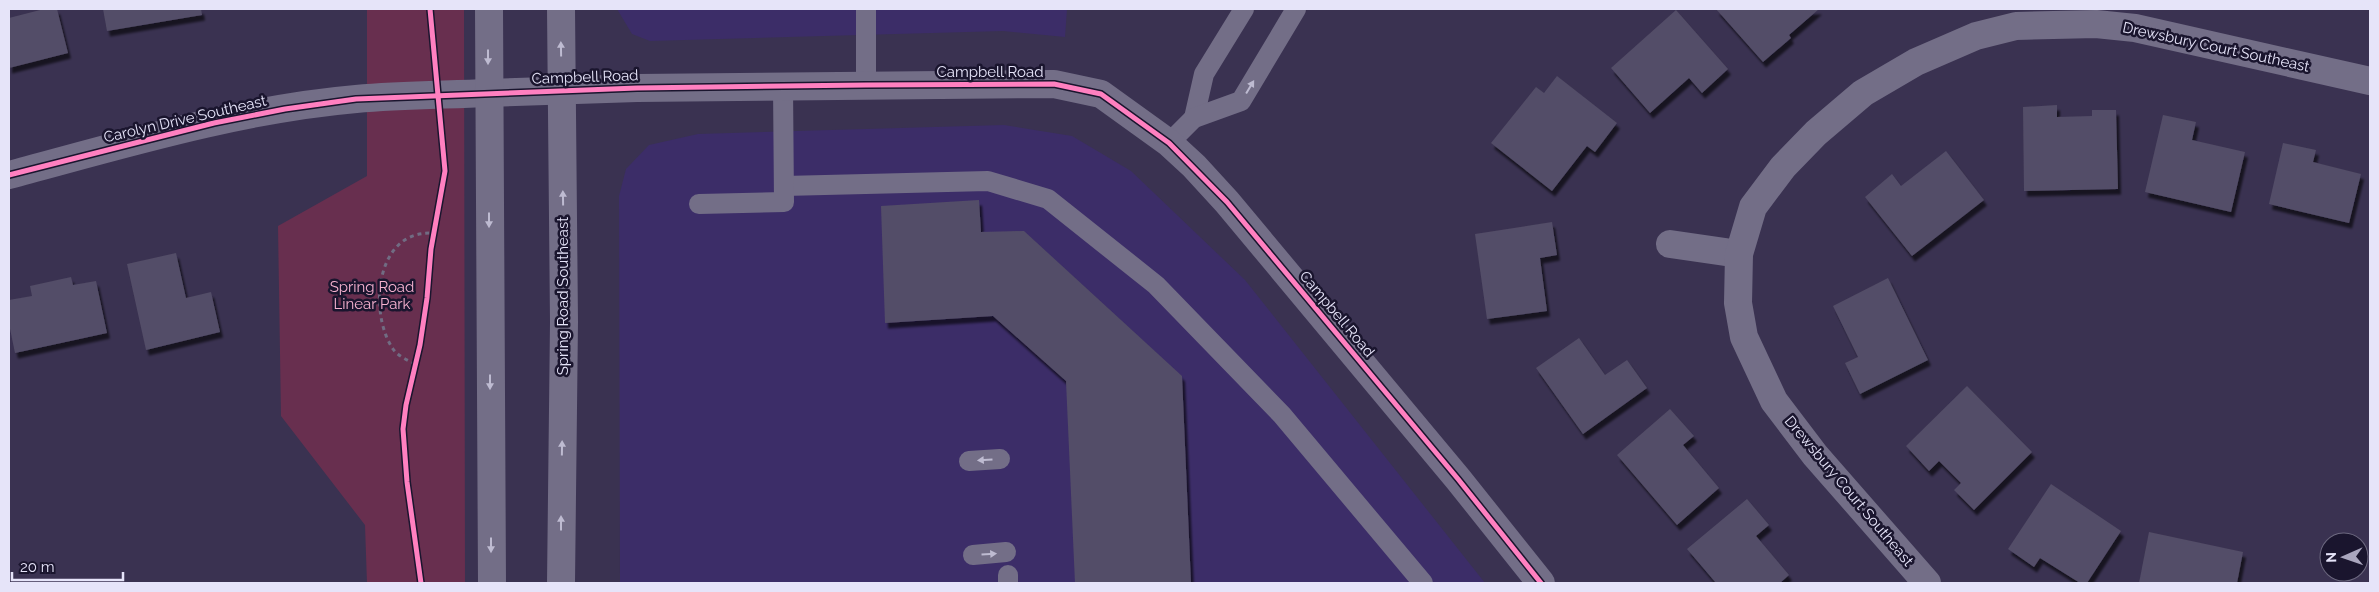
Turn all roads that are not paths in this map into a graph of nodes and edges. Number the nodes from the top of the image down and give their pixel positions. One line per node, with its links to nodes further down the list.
1 (489, 9): 11 (street, one-way to 11)
2 (561, 9): 10 (street, Spring Road Southeast, one-way to 2)
3 (866, 9): 8 (lane)
4 (1244, 9): 12 (lane)
5 (1296, 9): 12 (lane, one-way to 5)
6 (2065, 16): 7 (street, Drewsbury Court Southeast); 18 (street, Drewsbury Court Southeast)
7 (2370, 81)
8 (866, 85): 9 (street, Campbell Road); 13 (street, Campbell Road)
9 (783, 86): 10 (street, Campbell Road); 15 (lane)
10 (562, 90): 11 (street, Campbell Road); 24 (street, Spring Road Southeast, one-way to 10)
11 (488, 93): 14 (street, Carolyn Drive Southeast); 23 (street, one-way to 23)
12 (1194, 118): 13 (lane)
13 (1169, 143): 26 (street, Campbell Road)
14 (9, 176)
15 (784, 186): 16 (lane); 25 (lane)
16 (700, 204)
17 (1670, 244): 18 (street)
18 (1739, 254): 27 (street, Drewsbury Court Southeast)
19 (1000, 459): 20 (lane, one-way to 20)
20 (969, 461)
21 (1006, 552): 22 (lane, one-way to 21)
22 (973, 555)
23 (492, 583)
24 (561, 583)
25 (1423, 583)
26 (1541, 583)
27 (1927, 583)

